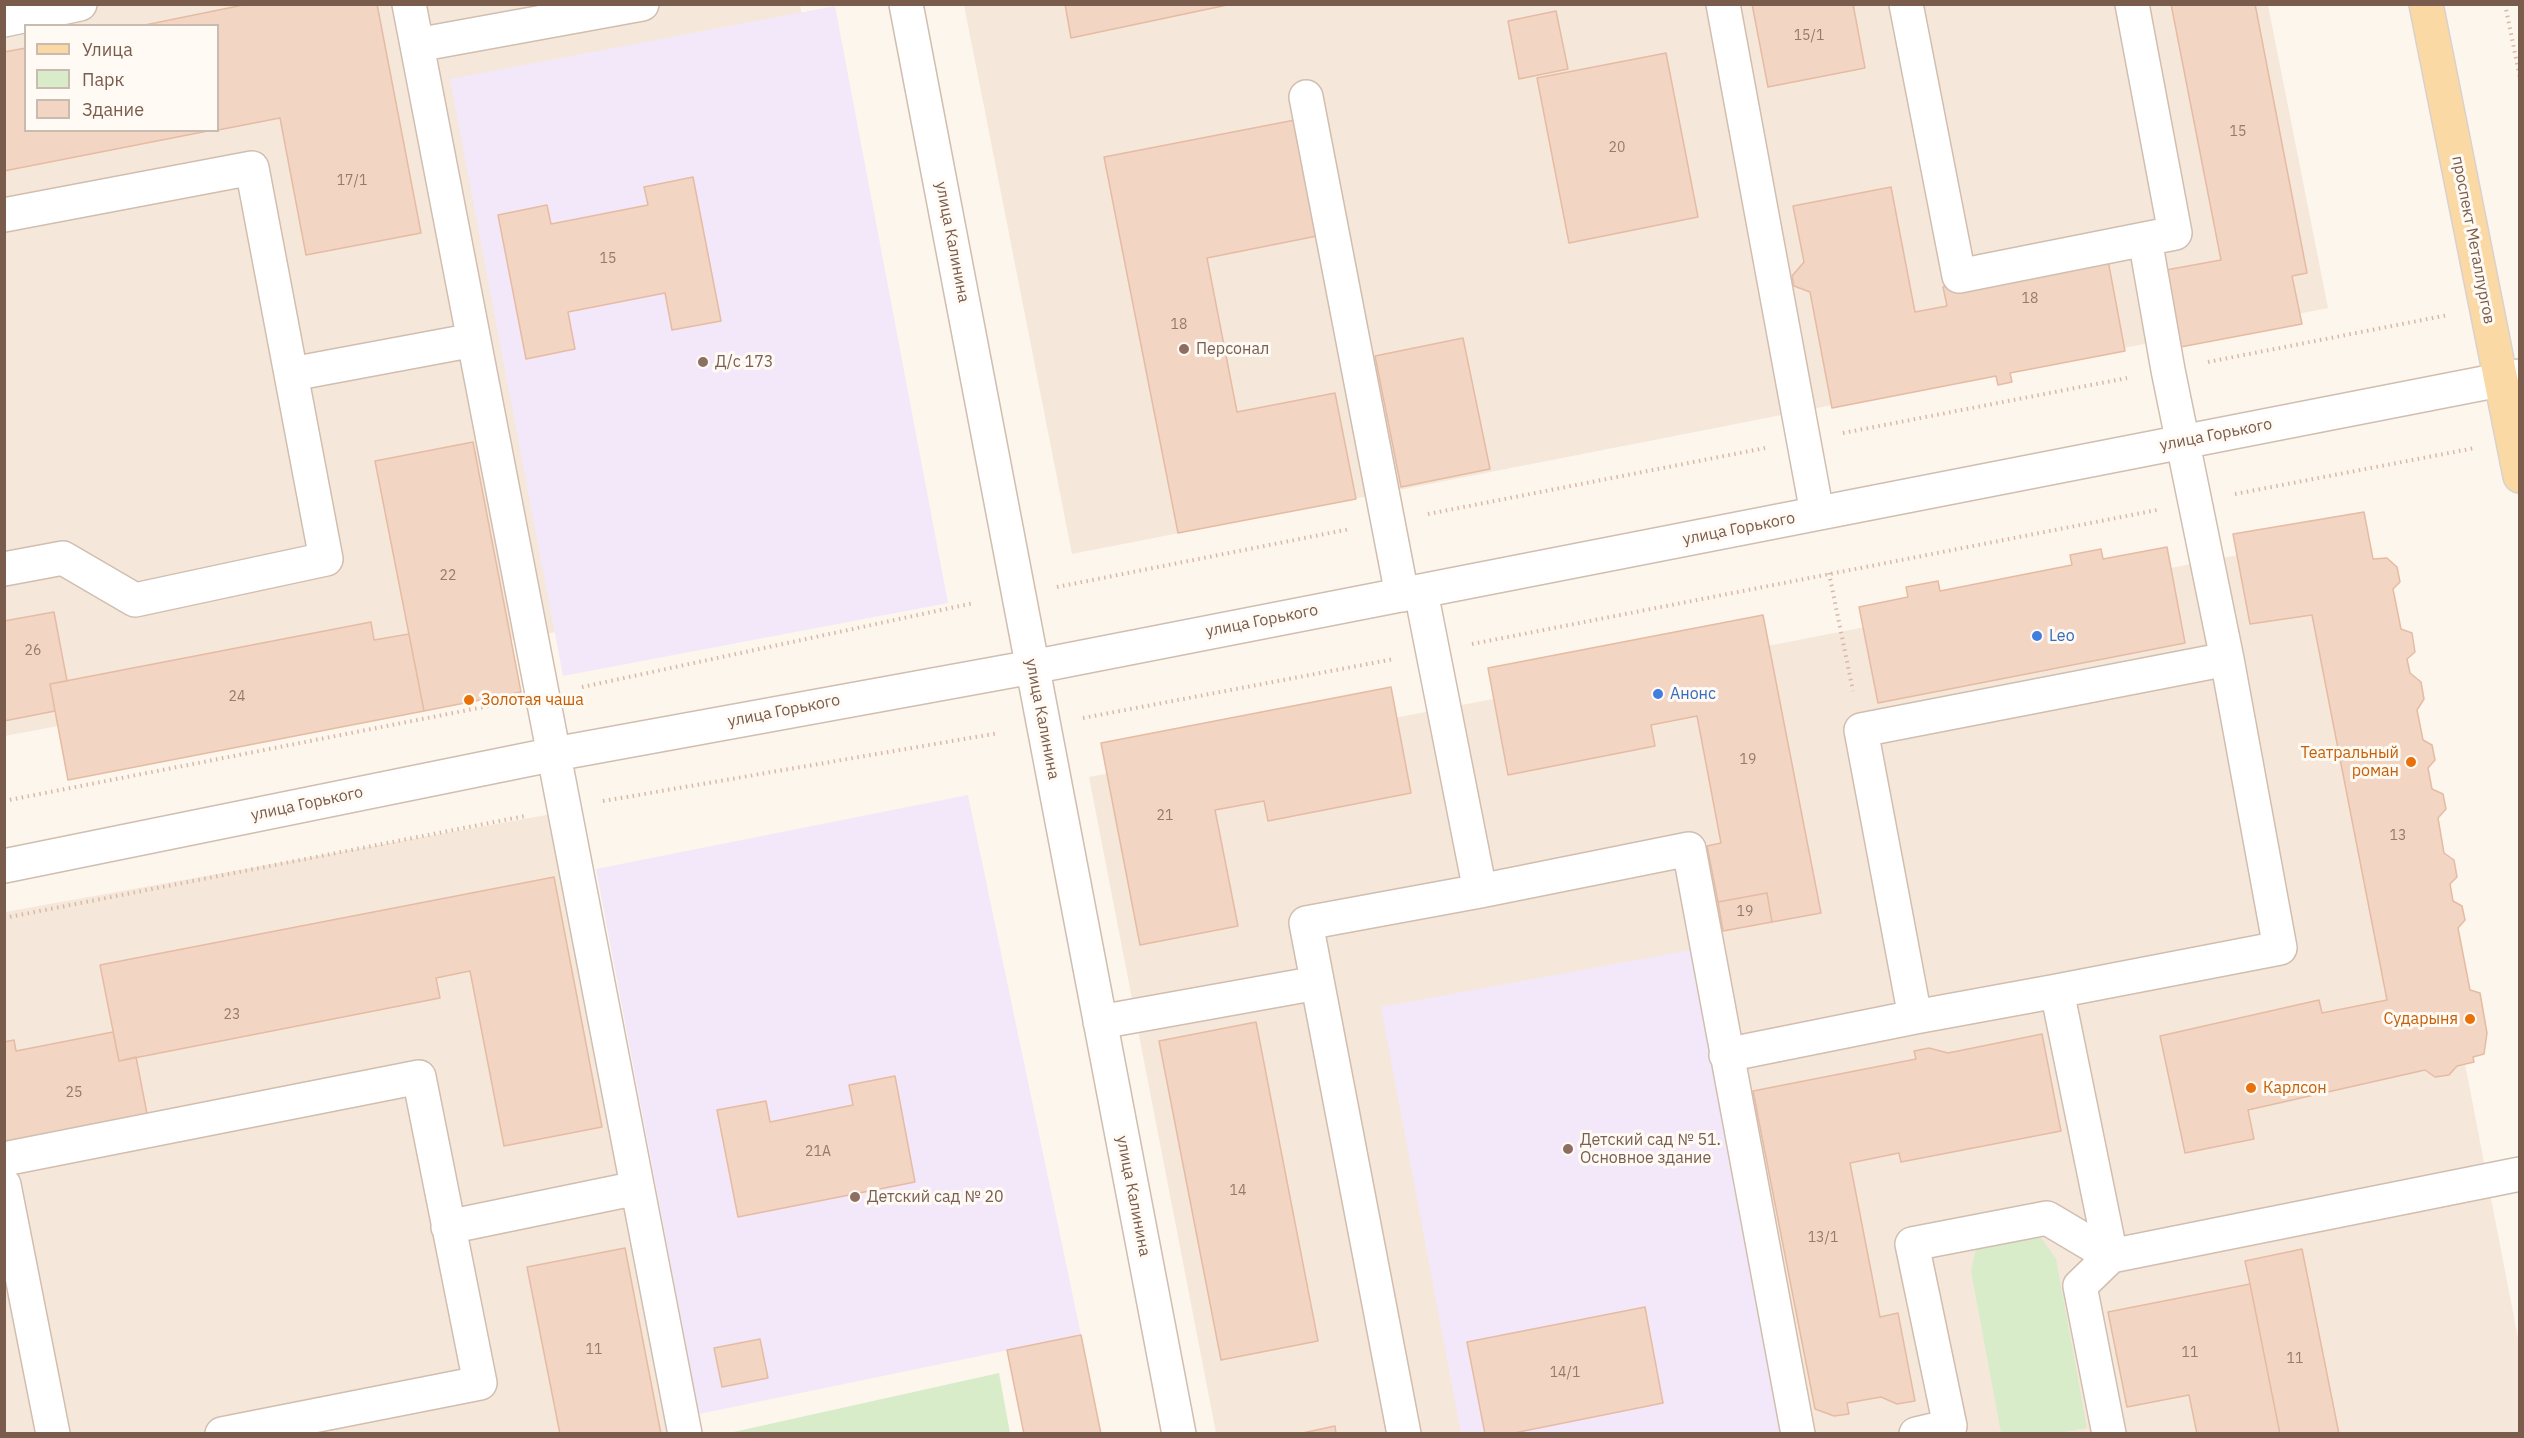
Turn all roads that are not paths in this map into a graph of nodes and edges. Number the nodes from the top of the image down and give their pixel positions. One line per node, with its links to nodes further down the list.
1 (80, 4): 9 (street)
2 (409, 4): 10 (street)
3 (642, 4): 10 (street)
4 (906, 4): 23 (street, улица Калинина)
5 (1723, 4): 19 (street)
6 (1906, 4): 13 (street)
7 (2132, 4): 13 (street)
8 (2426, 4): 16 (main road, проспект Металлургов)
9 (4, 20)
10 (417, 45): 14 (street)
11 (1306, 97): 21 (street)
12 (4, 215): 15 (street)
13 (2145, 239): 17 (street)
14 (474, 340): 15 (street); 24 (street)
15 (292, 374): 20 (street)
16 (2510, 378): 17 (street, улица Горького); 18 (main road, проспект Металлургов)
17 (2182, 442): 19 (street, улица Горького); 22 (street)
18 (2520, 476)
19 (1817, 513): 21 (street, улица Горького)
20 (4, 568)
21 (1411, 593): 23 (street, улица Горького); 26 (street)
22 (2227, 659): 28 (street); 29 (street)
23 (1032, 667): 24 (street, улица Горького); 30 (street, улица Калинина)
24 (555, 754): 25 (street, улица Горького); 35 (street)
25 (4, 866)
26 (1480, 891): 27 (street); 31 (street)
27 (1317, 983): 30 (street); 42 (street)
28 (2057, 991): 29 (street); 37 (street)
29 (1915, 1017): 31 (street)
30 (1100, 1022): 41 (street, улица Калинина)
31 (1726, 1054): 43 (street)
32 (4, 1159): 36 (street)
33 (2520, 1174): 37 (street)
34 (4, 1185): 38 (street)
35 (638, 1188): 36 (street); 40 (street)
36 (448, 1227): 39 (street)
37 (2111, 1256): 44 (street); 45 (street)
38 (53, 1434)
39 (222, 1434)
40 (685, 1434)
41 (1179, 1434)
42 (1404, 1434)
43 (1798, 1434)
44 (1916, 1434)
45 (2109, 1434)

